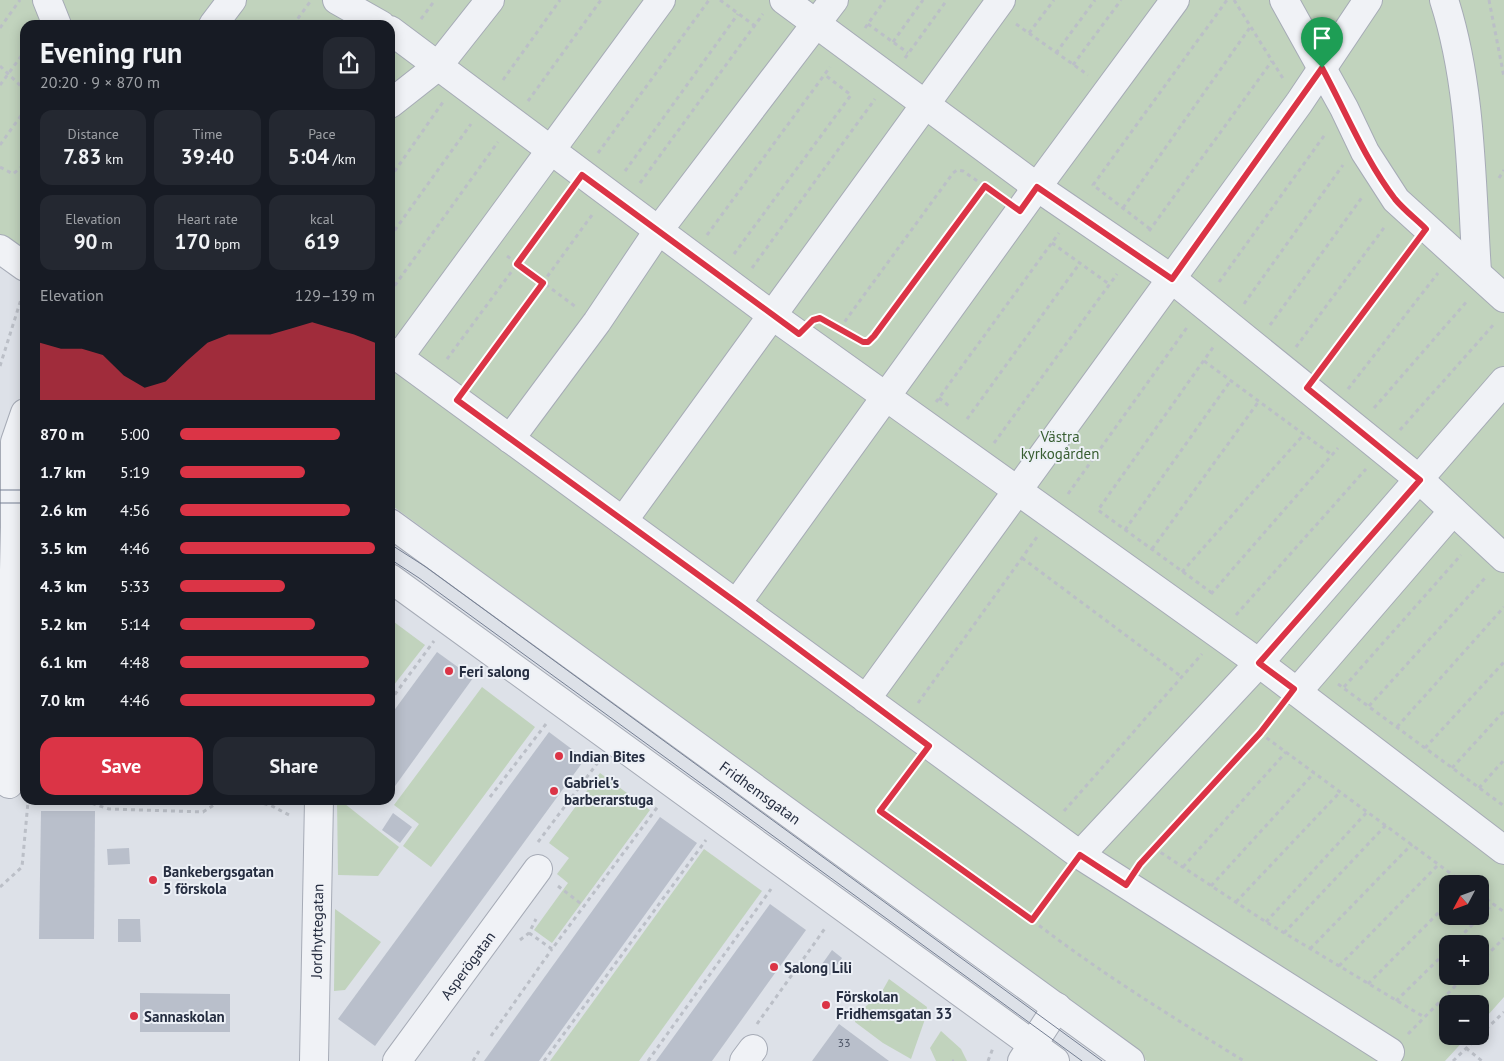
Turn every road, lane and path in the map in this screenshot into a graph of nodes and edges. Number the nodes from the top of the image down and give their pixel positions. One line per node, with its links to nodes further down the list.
1 (20, 0): 34 (path)
2 (232, 0): 27 (street)
3 (312, 0): 28 (path)
4 (337, 0): 29 (street)
5 (490, 0): 47 (street)
6 (601, 0): 58 (path)
7 (661, 0): 61 (street)
8 (709, 0): 67 (path)
9 (720, 0): 26 (path)
10 (834, 0): 30 (street)
11 (885, 0): 31 (path)
12 (923, 0): 37 (path)
13 (947, 0): 39 (path)
14 (1054, 0): 35 (path)
15 (1095, 0): 40 (path)
16 (1121, 0): 43 (path)
17 (1175, 0): 53 (street)
18 (1227, 0): 72 (path)
19 (1234, 0): 33 (path)
20 (1284, 0): 45 (street)
21 (1368, 0): 45 (street)
22 (1444, 0): 87 (street)
23 (1489, 0): 49 (path)
24 (998, 4): 35 (path); 56 (street)
25 (774, 7): 30 (street); 32 (path)
26 (738, 14): 32 (path); 65 (path)
27 (217, 20)
28 (297, 20)
29 (372, 20)
30 (817, 24): 38 (street); 77 (street)
31 (868, 24): 37 (path); 38 (path)
32 (755, 26): 70 (path)
33 (1251, 26): 42 (path); 72 (path)
34 (0, 28)
35 (1029, 33): 40 (path)
36 (395, 34): 47 (street)
37 (893, 42): 39 (path)
38 (848, 47): 48 (path); 50 (street)
39 (908, 53): 50 (path)
40 (1056, 53): 43 (path)
41 (20, 57): 46 (path)
42 (1272, 61): 55 (path); 75 (path)
43 (1073, 65): 53 (path)
44 (0, 66): 46 (path)
45 (1322, 68): 55 (street); 59 (street)
46 (8, 73): 51 (path); 52 (path)
47 (447, 75): 54 (street); 58 (street); 64 (path)
48 (825, 75): 83 (path); 84 (path)
49 (1504, 77)
50 (890, 78): 56 (street); 93 (path)
51 (0, 85)
52 (20, 85)
53 (1109, 90): 69 (street)
54 (395, 101)
55 (1299, 103): 89 (street)
56 (926, 104): 69 (street); 96 (street)
57 (20, 117): 60 (path)
58 (512, 122): 61 (street); 92 (path)
59 (1360, 141): 66 (street); 99 (path)
60 (0, 145)
61 (551, 151): 67 (street); 78 (street)
62 (0, 167): 63 (path)
63 (20, 168)
64 (395, 169)
65 (625, 171)
66 (1379, 174): 71 (street); 103 (path)
67 (582, 175): 70 (street); 86 (path)
68 (985, 186): 73 (path); 100 (path); 102 (path)
69 (1037, 187): 73 (street); 74 (street)
70 (616, 200): 77 (street); 90 (path)
71 (1400, 205): 76 (street); 108 (path)
72 (1122, 208): 75 (path)
73 (1020, 211): 113 (street)
74 (1074, 212): 79 (path); 81 (street)
75 (1150, 229): 81 (path)
76 (1426, 229): 82 (street); 112 (path)
77 (658, 231): 83 (street); 97 (street)
78 (486, 241): 86 (path); 104 (street)
79 (1052, 243): 85 (path); 118 (path)
80 (0, 249): 88 (street)
81 (1133, 252): 89 (street); 91 (path)
82 (1453, 253): 87 (street); 116 (path)
83 (692, 256): 93 (street)
84 (732, 256)
85 (1080, 263): 91 (path); 117 (path)
86 (517, 264): 90 (path); 110 (path)
87 (1477, 272): 95 (street)
88 (20, 277)
89 (1172, 279): 99 (street); 127 (street)
90 (543, 283): 97 (path); 114 (path)
91 (1110, 284): 125 (path)
92 (395, 285)
93 (737, 289): 96 (street)
94 (20, 306): 107 (path)
95 (1501, 309): 122 (path)
96 (773, 316): 113 (street); 130 (street)
97 (597, 322): 121 (street)
98 (833, 325): 100 (path)
99 (1229, 325): 103 (street); 106 (path)
100 (840, 328): 101 (path)
101 (846, 333)
102 (853, 338)
103 (1255, 346): 108 (street)
104 (395, 353)
105 (395, 355): 110 (street)
106 (1204, 361): 109 (path); 133 (path)
107 (0, 366)
108 (1281, 367): 112 (street)
109 (1231, 380): 115 (path); 133 (path)
110 (432, 381): 114 (street)
111 (1504, 381): 126 (street)
112 (1307, 388): 116 (street)
113 (887, 396): 118 (street); 141 (street)
114 (457, 400): 121 (street)
115 (1259, 401): 120 (path); 135 (path)
116 (1333, 409): 122 (street)
117 (967, 419)
118 (922, 422): 125 (street)
119 (20, 425): 124 (street)
120 (1304, 434): 123 (path); 138 (path)
121 (510, 439): 130 (street)
122 (1383, 450): 126 (street); 143 (path)
123 (1332, 456)
124 (13, 464): 131 (street)
125 (979, 464): 127 (street)
126 (1420, 480): 128 (street); 146 (street)
127 (1017, 491): 129 (street); 152 (street)
128 (1454, 511): 134 (street); 147 (street)
129 (1052, 516): 136 (path); 143 (street)
130 (623, 521): 141 (street)
131 (13, 527): 166 (street)
132 (395, 527): 213 (street, Fridhemsgatan)
133 (1125, 530): 135 (path)
134 (1479, 534): 137 (street); 149 (path)
135 (1152, 549): 138 (path)
136 (1022, 558): 148 (path); 156 (path)
137 (1504, 558): 153 (path)
138 (1182, 572): 140 (path)
139 (395, 582): 222 (street)
140 (1212, 593)
141 (737, 603): 152 (street)
142 (1504, 607): 157 (path)
143 (1219, 635): 146 (street); 148 (path)
144 (434, 641): 151 (path)
145 (1504, 662): 160 (path)
146 (1259, 663): 150 (street); 183 (street)
147 (1318, 668): 149 (path); 150 (street)
148 (1182, 677): 178 (path)
149 (1344, 688): 153 (path)
150 (1295, 691): 158 (path); 182 (street)
151 (396, 692)
152 (866, 698): 156 (street)
153 (1369, 706): 157 (path)
154 (1504, 711): 164 (path)
155 (547, 723): 169 (path)
156 (902, 725): 159 (street)
157 (1397, 727): 160 (path)
158 (1260, 733): 161 (path); 181 (path)
159 (929, 746): 178 (street); 198 (path)
160 (1425, 748): 164 (path)
161 (1286, 752): 165 (path); 185 (path)
162 (599, 760): 186 (path)
163 (1504, 760): 167 (path)
164 (1452, 768): 167 (path)
165 (1314, 773): 168 (path); 190 (path)
166 (11, 784)
167 (1479, 788): 175 (path)
168 (1340, 792): 176 (path); 193 (path)
169 (490, 797)
170 (28, 805): 189 (path)
171 (98, 805): 172 (path)
172 (214, 805)
173 (319, 805): 225 (street, Jordhyttegatan)
174 (659, 805): 195 (path)
175 (1504, 806)
176 (1367, 812): 177 (path); 199 (path)
177 (1386, 826): 180 (path); 202 (path)
178 (1046, 831): 183 (street)
179 (706, 840): 228 (path)
180 (1412, 844): 184 (path); 205 (path)
181 (1154, 848): 185 (path); 188 (path)
182 (1504, 850)
183 (1080, 855): 188 (street); 198 (path)
184 (1439, 864): 187 (path); 209 (path)
185 (1183, 867): 190 (path)
186 (538, 869): 195 (path); 226 (street, Asperögatan)
187 (1453, 875)
188 (1126, 885): 223 (street)
189 (0, 886)
190 (1211, 886): 193 (path)
191 (772, 888): 229 (path)
192 (1489, 901): 194 (path)
193 (1236, 902): 199 (path)
194 (1493, 904): 197 (path); 203 (path)
195 (584, 906): 206 (path)
196 (1439, 912): 210 (path)
197 (1504, 912)
198 (1032, 920): 233 (path)
199 (1266, 922): 202 (path)
200 (826, 927): 224 (path)
201 (529, 933): 206 (path)
202 (1284, 933): 205 (path)
203 (1462, 935)
204 (1504, 938): 207 (path)
205 (1310, 949): 209 (path)
206 (552, 950): 217 (path)
207 (1489, 953)
208 (1439, 959): 212 (path)
209 (1339, 966): 210 (path)
210 (1368, 984): 212 (path)
211 (1456, 985): 215 (path)
212 (1396, 1001): 215 (path)
213 (1057, 1007): 222 (street); 232 (street, Fridhemsgatan)
214 (1504, 1012): 216 (path)
215 (1424, 1018): 223 (path)
216 (1489, 1026)
217 (491, 1036)
218 (1469, 1045): 220 (path)
219 (993, 1047): 230 (path)
220 (1466, 1048): 234 (path); 235 (path)
221 (479, 1052): 227 (path)
222 (1027, 1052): 231 (street)
223 (1390, 1052)
224 (748, 1055)
225 (314, 1061)
226 (397, 1061)
227 (473, 1061)
228 (544, 1061)
229 (648, 1061)
230 (988, 1061)
231 (1055, 1061)
232 (1130, 1061)
233 (1244, 1061)
234 (1453, 1061)
235 (1482, 1061)

